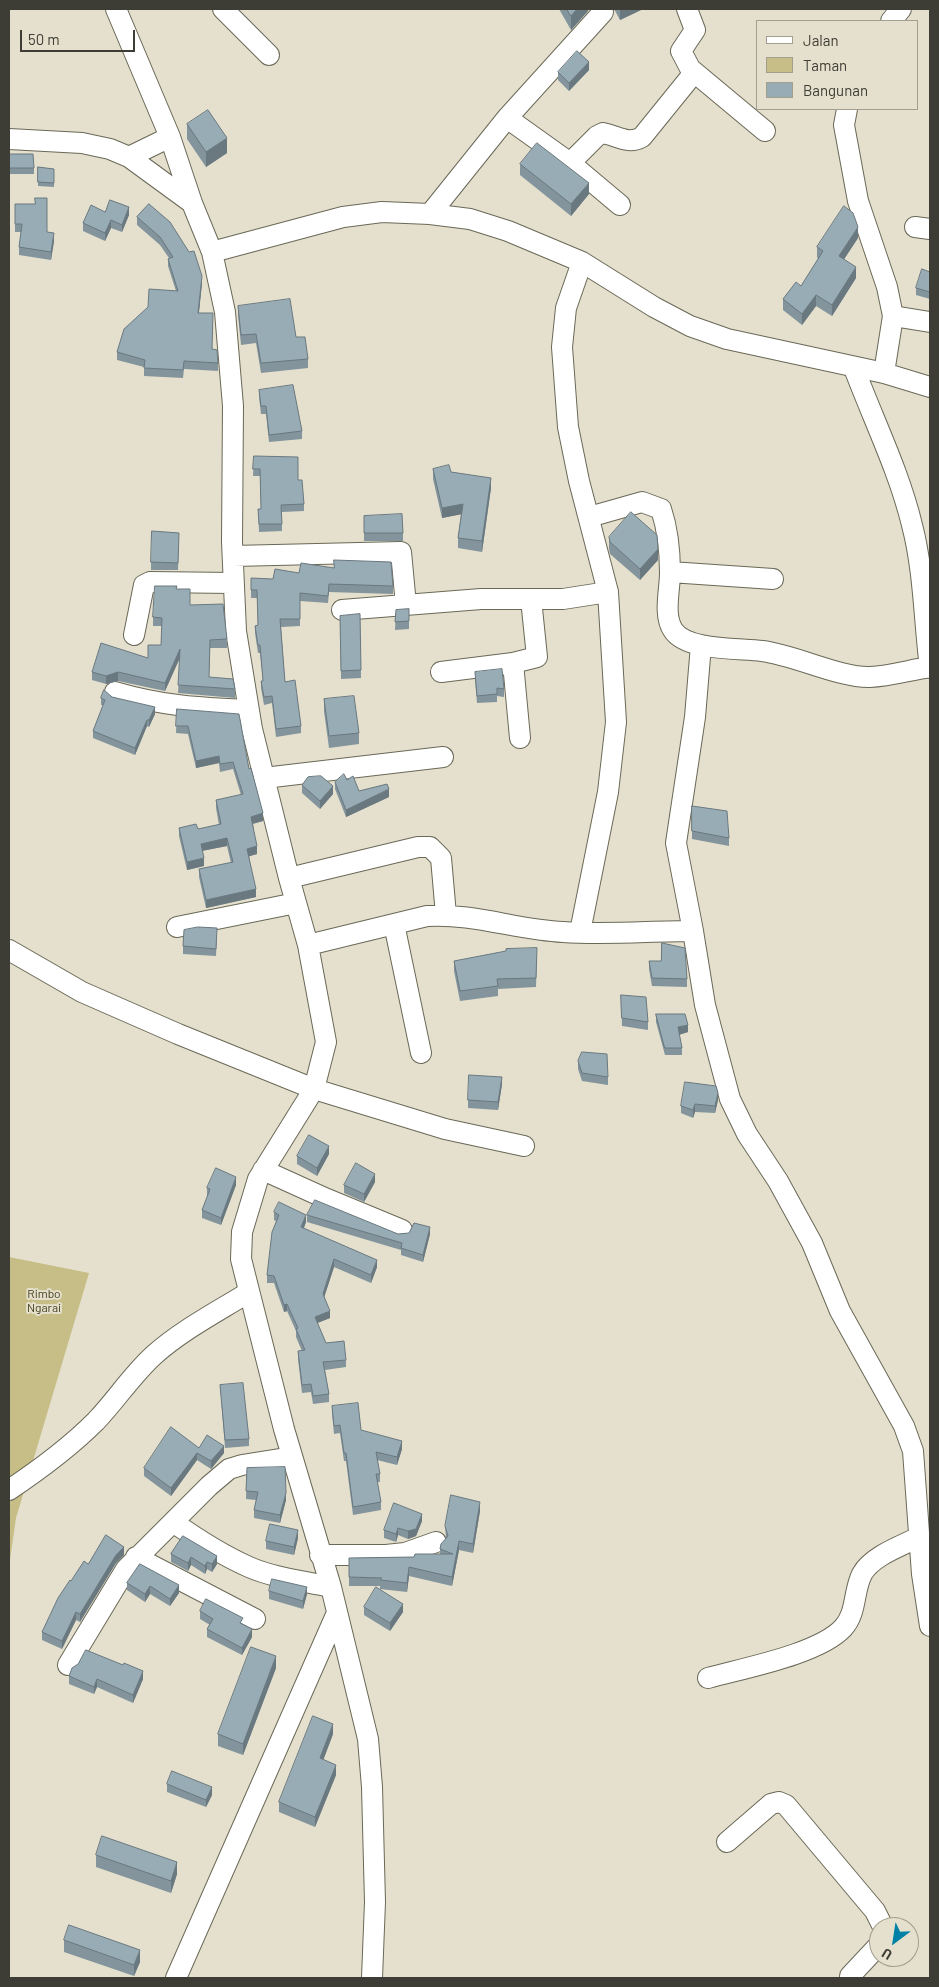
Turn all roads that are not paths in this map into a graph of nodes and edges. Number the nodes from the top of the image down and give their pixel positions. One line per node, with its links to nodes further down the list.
1 (116, 9): 12 (street)
2 (223, 9): 7 (street)
3 (687, 9): 8 (street)
4 (901, 9): 6 (street)
5 (603, 12): 10 (street)
6 (892, 20)
7 (269, 55)
8 (693, 71): 11 (street); 15 (street)
9 (846, 110): 21 (street)
10 (507, 118): 15 (street); 18 (street)
11 (765, 131)
12 (170, 136): 14 (street); 16 (street)
13 (9, 139): 14 (street)
14 (129, 157): 16 (street)
15 (570, 163): 17 (street)
16 (192, 203): 19 (street)
17 (620, 205)
18 (430, 214): 19 (street); 20 (street)
19 (212, 252): 27 (street)
20 (582, 262): 23 (street); 26 (street)
21 (893, 316): 22 (street); 24 (street)
22 (930, 322)
23 (854, 368): 24 (street); 38 (street)
24 (884, 373): 25 (street)
25 (930, 387)
26 (589, 517): 28 (street); 31 (street)
27 (233, 556): 30 (street); 33 (street)
28 (670, 572): 29 (street); 36 (street)
29 (773, 579)
30 (233, 584): 35 (street); 41 (street)
31 (608, 592): 32 (street); 51 (street)
32 (531, 599): 33 (street); 37 (street)
33 (406, 605): 34 (street)
34 (342, 610)
35 (134, 635)
36 (701, 645): 38 (street); 50 (street)
37 (513, 663): 39 (street); 42 (street)
38 (930, 667)
39 (441, 672)
40 (114, 692): 41 (street)
41 (248, 710): 44 (street)
42 (520, 738)
43 (443, 756): 44 (street)
44 (264, 778): 45 (street)
45 (289, 878): 46 (street); 47 (street)
46 (296, 904): 49 (street); 52 (street)
47 (446, 915): 48 (street); 51 (street)
48 (394, 924): 52 (street); 54 (street)
49 (178, 927)
50 (692, 931): 51 (street); 63 (street)
51 (580, 932)
52 (308, 945): 55 (street)
53 (9, 950): 55 (street)
54 (421, 1053)
55 (314, 1089): 56 (street); 57 (street)
56 (524, 1146)
57 (263, 1170): 58 (street); 59 (street)
58 (402, 1230)
59 (249, 1292): 60 (street); 61 (street)
60 (292, 1457): 62 (street); 65 (street)
61 (9, 1490)
62 (173, 1522): 66 (street); 67 (street)
63 (919, 1537): 70 (street); 72 (street)
64 (436, 1542): 65 (street)
65 (320, 1555): 67 (street)
66 (136, 1557): 69 (street); 71 (street)
67 (331, 1587): 68 (street)
68 (336, 1615): 76 (street); 77 (street)
69 (255, 1619)
70 (930, 1626)
71 (68, 1665)
72 (708, 1678)
73 (727, 1842): 74 (street)
74 (878, 1917)
75 (869, 1957): 78 (street)
76 (176, 1978)
77 (372, 1978)
78 (852, 1978)

